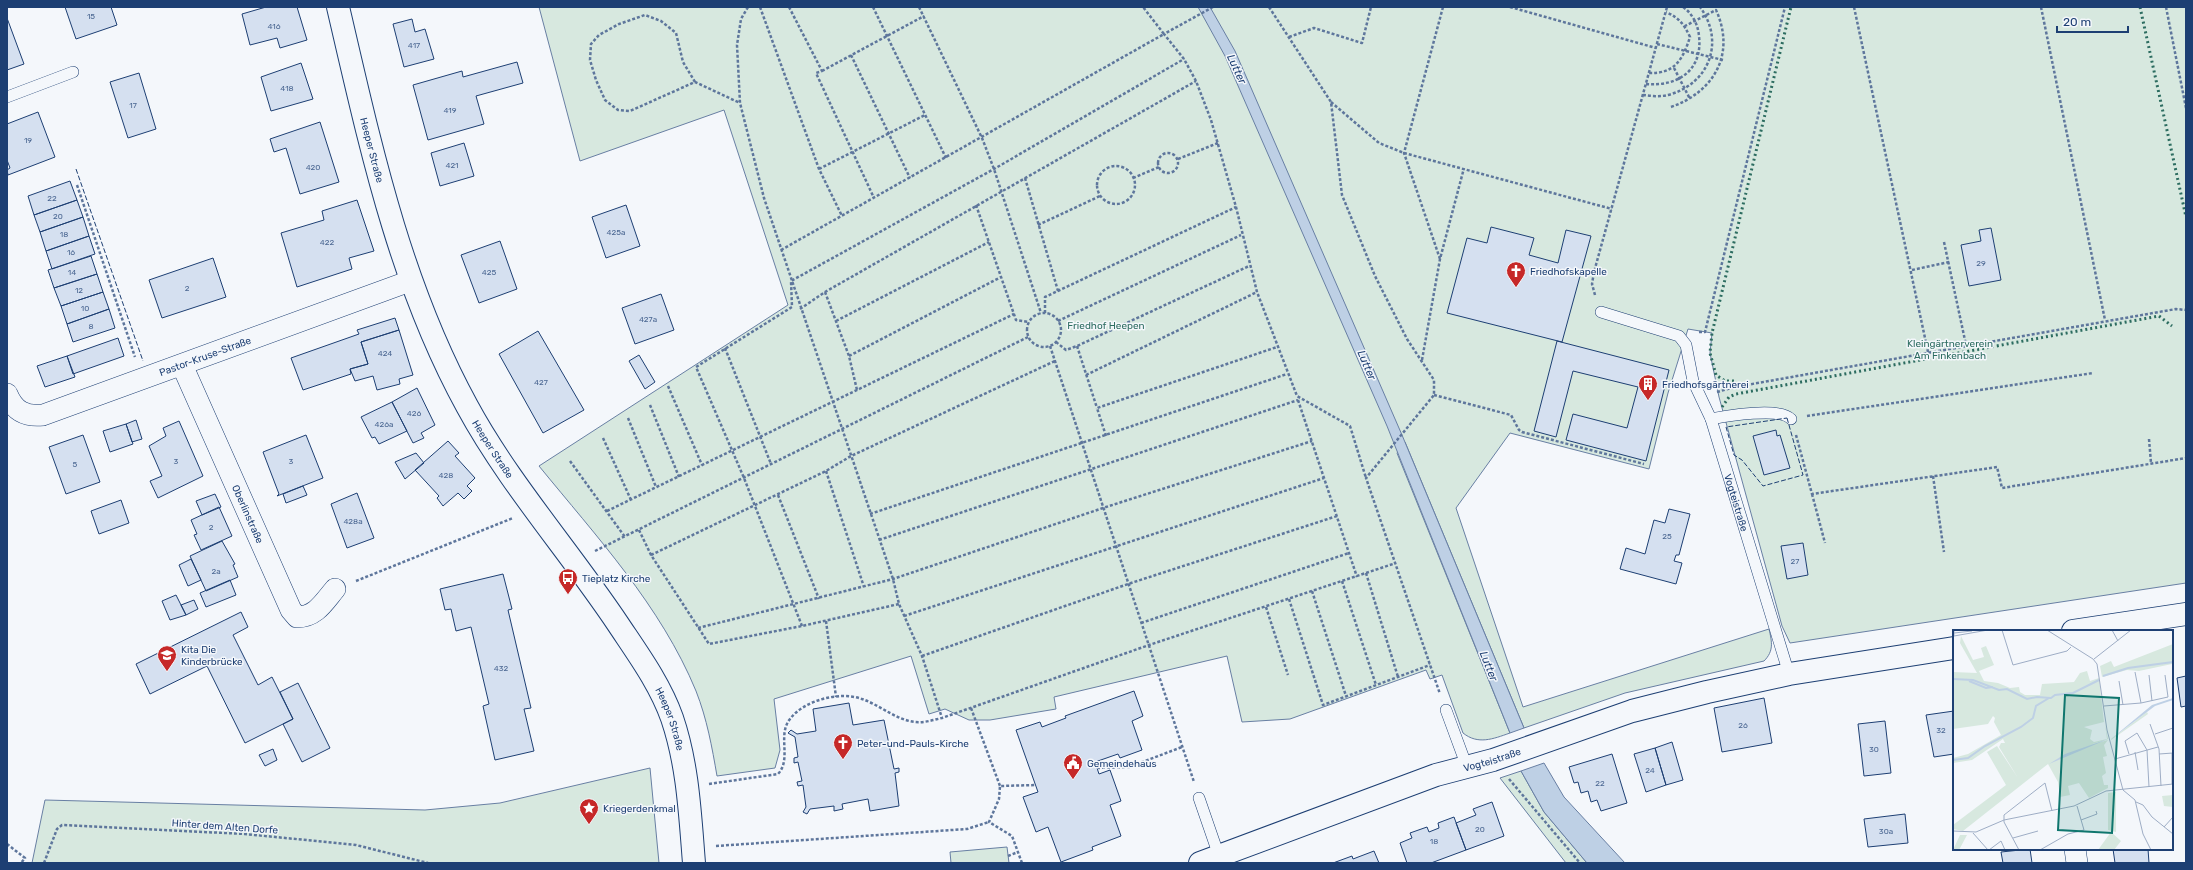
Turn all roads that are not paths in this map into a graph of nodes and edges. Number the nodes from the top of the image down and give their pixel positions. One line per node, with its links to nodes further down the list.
1 (338, 7): 4 (main road, Heeper Straße)
2 (73, 72): 3 (lane)
3 (7, 97)
4 (410, 282): 6 (street, Pastor-Kruse-Straße); 19 (main road, Heeper Straße)
5 (1601, 312): 8 (lane, Vogteistraße)
6 (182, 365): 7 (street, Pastor-Kruse-Straße); 10 (street, Oberlinstraße)
7 (7, 394)
8 (1711, 419): 9 (lane); 14 (lane, Vogteistraße)
9 (1791, 419)
10 (335, 589)
11 (2186, 614): 12 (main road)
12 (2080, 630)
13 (1953, 648): 14 (main road, Vogteistraße)
14 (1788, 674): 16 (main road, Vogteistraße)
15 (1446, 710): 16 (lane)
16 (1467, 767): 20 (main road, Vogteistraße)
17 (1199, 798): 20 (lane)
18 (2075, 850): 21 (street)
19 (694, 855)
20 (1209, 860)
21 (2077, 863)

